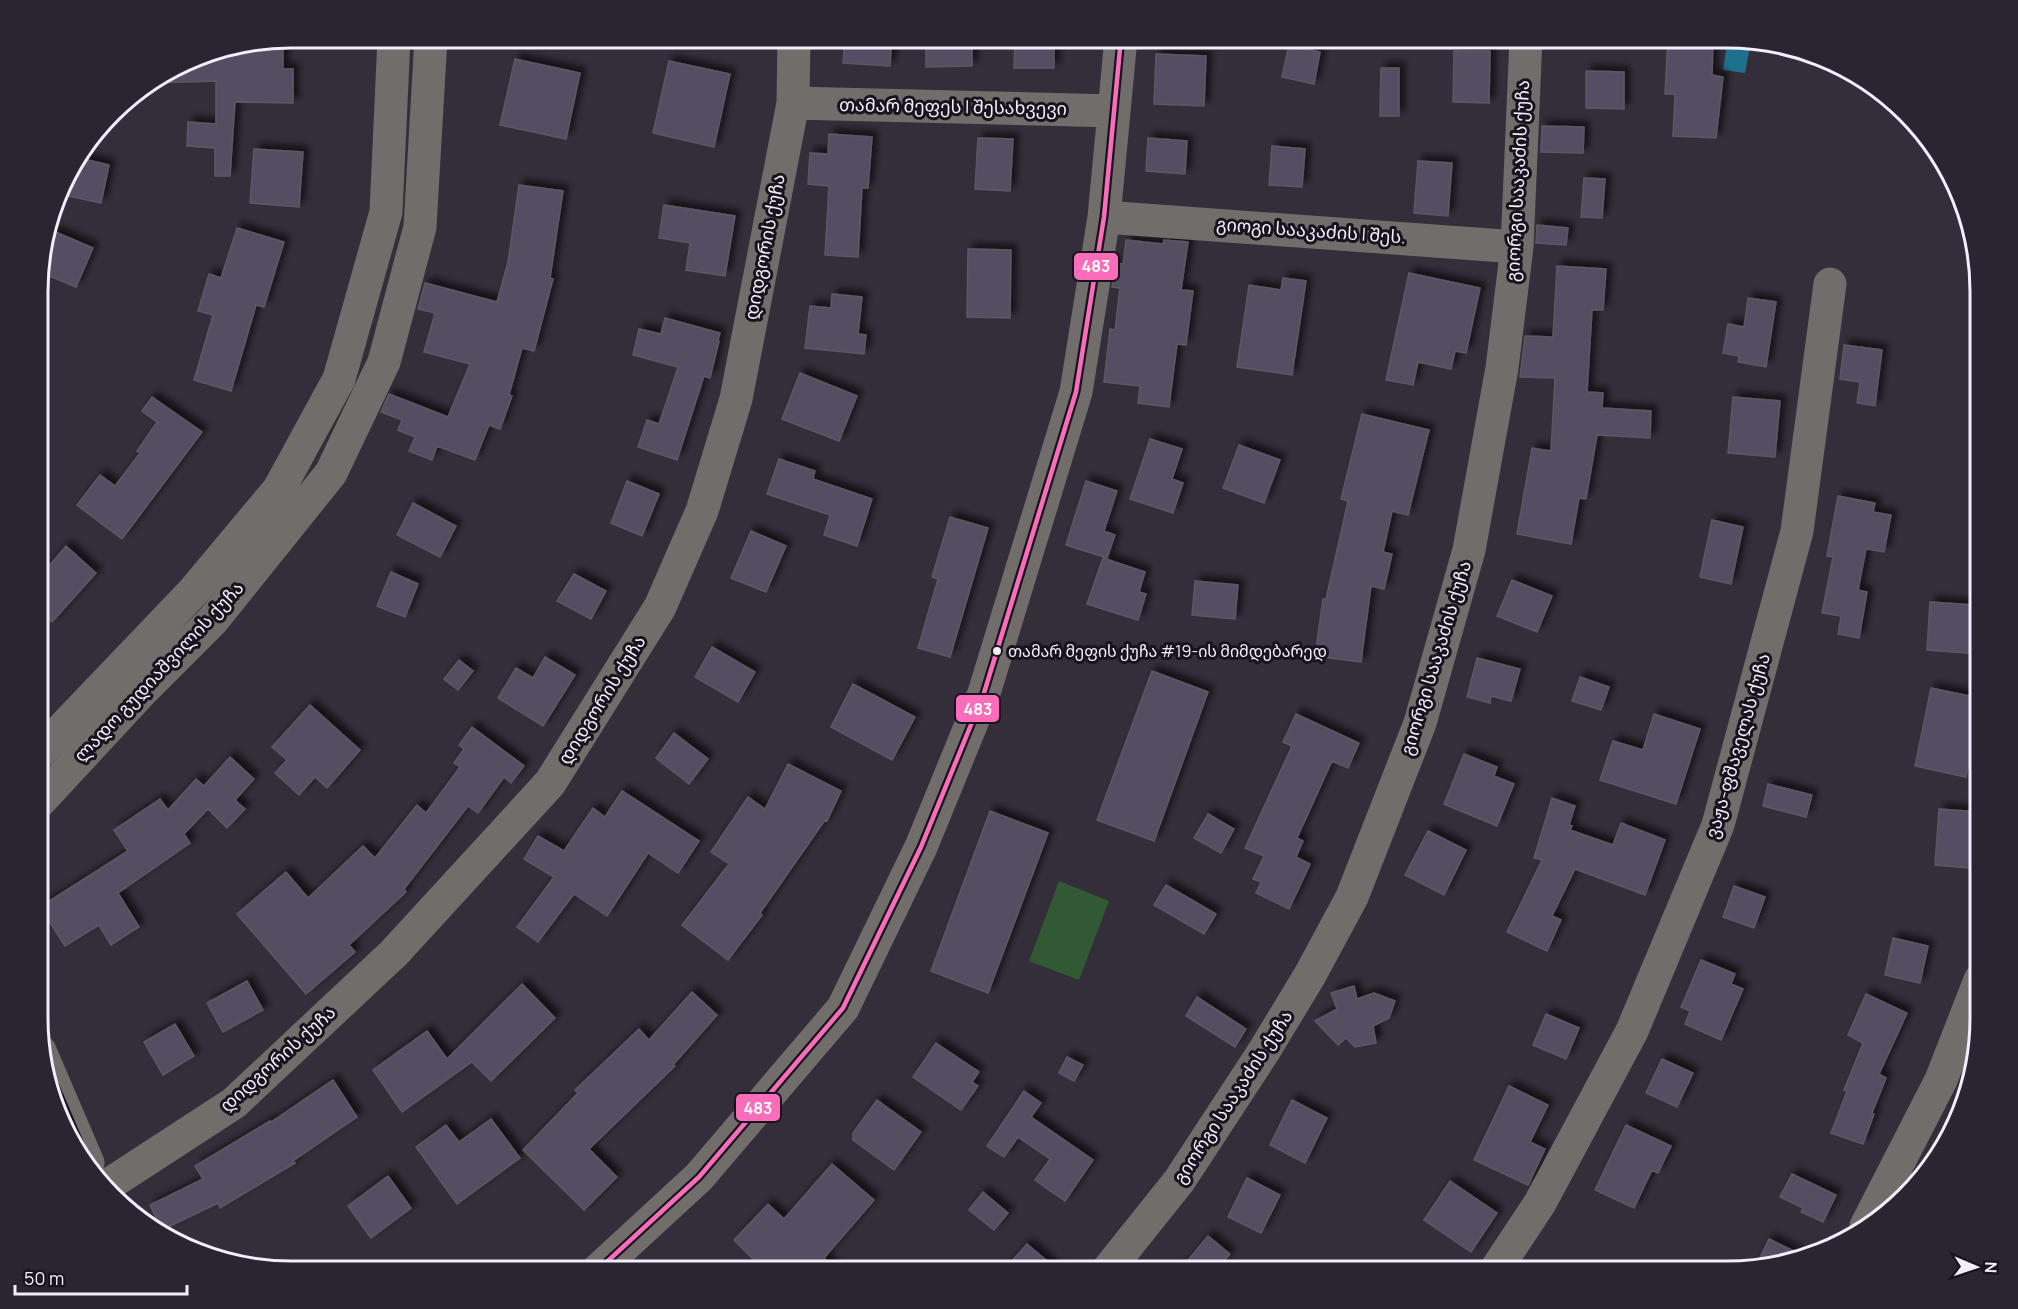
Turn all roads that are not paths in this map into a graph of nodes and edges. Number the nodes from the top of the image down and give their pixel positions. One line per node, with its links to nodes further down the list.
1 (393, 48): 8 (street, ლადო გუდიაშვილის ქუჩა)
2 (430, 48): 9 (street, ლადო გუდიაშვილის ქუჩა)
3 (794, 48): 6 (street, დიდგორის ქუჩა)
4 (1120, 48): 7 (street)
5 (1526, 48): 11 (street, გიორგი სააკაძის ქუჩა)
6 (793, 102): 7 (street, თამარ მეფეს I შესახვევი); 18 (street, დიდგორის ქუჩა)
7 (1114, 111): 10 (street)
8 (387, 170): 9 (street); 13 (street, ლადო გუდიაშვილის ქუჩა)
9 (424, 170): 13 (street, ლადო გუდიაშვილის ქუჩა)
10 (1104, 217): 11 (street, გიოგი სააკაძის I შეს.); 20 (street)
11 (1517, 246): 21 (street, გიორგი სააკაძის ქუჩა)
12 (1830, 284): 22 (street, ვაჟა-ფშაველას ქუჩა)
13 (131, 680): 14 (street, ლადო გუდიაშვილის ქუჩა); 15 (street, ლადო გუდიაშვილის ქუჩა)
14 (50, 741): 15 (street)
15 (85, 753): 16 (street, ლადო გუდიაშვილის ქუჩა)
16 (48, 792)
17 (1970, 1006): 19 (street)
18 (112, 1182)
19 (1873, 1212)
20 (608, 1261)
21 (1115, 1261)
22 (1502, 1261)

